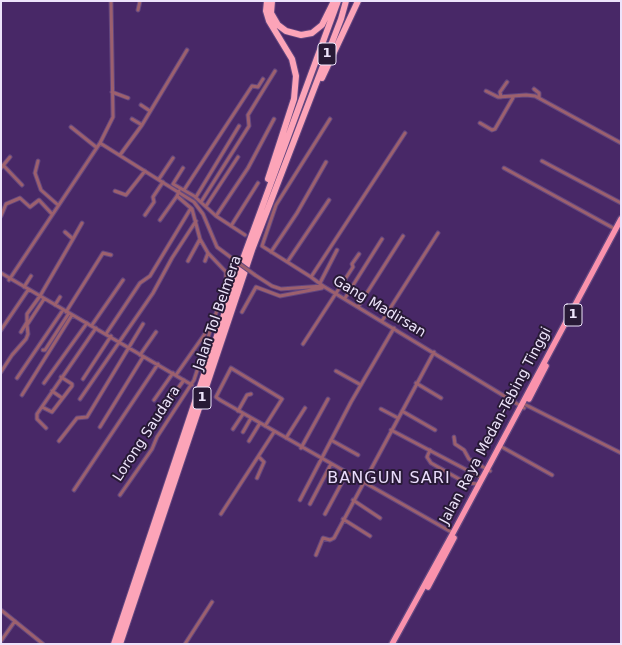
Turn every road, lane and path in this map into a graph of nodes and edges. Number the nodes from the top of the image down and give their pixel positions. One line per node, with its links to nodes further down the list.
1 (110, 1): 16 (street)
2 (140, 1): 9 (street)
3 (267, 1): 62 (highway)
4 (272, 1): 5 (highway)
5 (334, 1)
6 (338, 1): 62 (highway, 1)
7 (346, 1): 22 (highway, 1)
8 (358, 1): 22 (highway)
9 (138, 10)
10 (187, 50): 23 (street)
11 (274, 72): 57 (street)
12 (263, 79): 51 (street)
13 (507, 82): 18 (street)
14 (534, 89): 20 (street)
15 (486, 91): 18 (street)
16 (112, 92): 19 (street); 32 (street)
17 (514, 96): 18 (street); 20 (street); 27 (street)
18 (501, 97)
19 (128, 98)
20 (538, 98): 33 (street)
21 (141, 105): 23 (street)
22 (307, 107): 202 (highway, Jalan Tol Belmera / 1)
23 (150, 111): 28 (street)
24 (132, 119): 28 (street)
25 (274, 119): 66 (street)
26 (330, 119): 82 (street)
27 (480, 123)
28 (142, 125): 35 (street)
29 (239, 126): 55 (street)
30 (71, 127): 34 (street)
31 (405, 133): 91 (street)
32 (100, 143): 34 (street); 35 (street, Gang Madirsan)
33 (621, 143)
34 (96, 147): 59 (street)
35 (120, 155): 45 (street, Gang Madirsan)
36 (10, 157): 42 (street)
37 (238, 157): 60 (street)
38 (173, 158): 46 (street)
39 (38, 161): 59 (street)
40 (542, 161): 58 (street)
41 (326, 162): 82 (street)
42 (2, 167): 49 (street)
43 (183, 168): 50 (street)
44 (504, 168): 73 (street)
45 (145, 171): 46 (street, Gang Madirsan); 52 (street)
46 (159, 179): 47 (street, Gang Madirsan)
47 (163, 182): 50 (street, Gang Madirsan); 65 (street)
48 (258, 183): 71 (street)
49 (22, 185)
50 (172, 185): 51 (street); 53 (street, Gang Madirsan)
51 (184, 190): 55 (street)
52 (115, 191)
53 (179, 191): 54 (street); 95 (street, Gang Madirsan, bridge)
54 (177, 196): 61 (street); 68 (street)
55 (196, 197): 57 (street)
56 (329, 200): 88 (street)
57 (201, 202): 60 (street)
58 (621, 203)
59 (58, 205): 63 (street)
60 (206, 206): 66 (street)
61 (191, 208): 69 (street); 117 (street)
62 (260, 212): 201 (highway, Jalan Tol Belmera / 1)
63 (52, 214): 64 (street); 92 (street)
64 (1, 216)
65 (145, 216)
66 (216, 216): 71 (street)
67 (621, 219): 73 (highway, Jalan Raya Medan-Tebing Tinggi / 1)
68 (160, 220)
69 (196, 221): 79 (street); 119 (street)
70 (82, 223): 78 (street)
71 (231, 226): 76 (street)
72 (621, 226): 146 (highway, Jalan Raya Medan-Tebing Tinggi / 1)
73 (615, 229): 146 (highway, Jalan Raya Medan-Tebing Tinggi / 1)
74 (65, 232): 78 (street)
75 (438, 233): 107 (street)
76 (245, 235)
77 (403, 236): 104 (street)
78 (73, 239): 99 (street)
79 (200, 239): 83 (street); 86 (street)
80 (382, 239): 101 (street)
81 (336, 250): 94 (street)
82 (271, 252): 88 (street)
83 (208, 253): 87 (street); 111 (street, Lorong Saudara)
84 (359, 254): 98 (street)
85 (111, 255): 105 (street)
86 (188, 261)
87 (205, 261)
88 (288, 262): 91 (street)
89 (1, 273): 92 (street)
90 (31, 276): 96 (street)
91 (311, 277): 94 (street)
92 (9, 280): 96 (street)
93 (123, 280): 110 (street)
94 (320, 283): 95 (street)
95 (323, 286): 98 (street, Gang Madirsan); 106 (street)
96 (24, 287): 97 (street)
97 (28, 290): 99 (street); 114 (street)
98 (336, 293): 101 (street, Gang Madirsan); 120 (street)
99 (40, 296): 102 (street); 115 (street)
100 (60, 297): 103 (street)
101 (345, 298): 104 (street, Gang Madirsan)
102 (44, 299): 103 (street); 127 (street)
103 (55, 305): 105 (street)
104 (358, 306): 107 (street, Gang Madirsan)
105 (68, 312): 108 (street); 122 (street); 130 (street); 139 (street)
106 (242, 312)
107 (382, 321): 113 (street, Gang Madirsan)
108 (87, 322): 110 (street); 133 (street)
109 (143, 324): 121 (street)
110 (92, 325): 112 (street)
111 (211, 325): 128 (street); 135 (street, Lorong Saudara)
112 (96, 328): 117 (street); 129 (street)
113 (394, 328): 123 (street, Gang Madirsan); 136 (street)
114 (1, 330)
115 (21, 332)
116 (156, 332): 124 (street)
117 (106, 334): 118 (street)
118 (111, 336): 119 (street); 131 (street)
119 (120, 341): 121 (street); 142 (street)
120 (303, 344)
121 (128, 348): 124 (street); 168 (street)
122 (43, 350)
123 (434, 352): 134 (street); 146 (street, Gang Madirsan)
124 (142, 356): 125 (street); 157 (street)
125 (158, 364): 128 (street); 184 (street)
126 (336, 371): 136 (street)
127 (1, 372)
128 (174, 374): 132 (street); 144 (street)
129 (61, 377): 137 (street); 140 (street)
130 (17, 378)
131 (83, 379)
132 (184, 380): 135 (street); 152 (street)
133 (44, 383)
134 (416, 383): 141 (street); 150 (street)
135 (192, 385): 185 (street, Lorong Saudara)
136 (361, 385): 167 (street)
137 (52, 391): 140 (street); 145 (street)
138 (251, 394): 149 (street)
139 (22, 395)
140 (62, 398): 145 (street)
141 (441, 398)
142 (80, 399)
143 (328, 399): 170 (street)
144 (154, 400)
145 (42, 406): 158 (street)
146 (524, 406): 169 (highway, Jalan Raya Medan-Tebing Tinggi / 1); 172 (street, Gang Madirsan); 177 (highway, Jalan Raya Medan-Tebing Tinggi / 1)
147 (305, 408): 165 (street)
148 (381, 409): 154 (street)
149 (238, 411): 151 (street); 156 (street)
150 (402, 411): 154 (street); 161 (street)
151 (243, 414): 153 (street); 159 (street)
152 (157, 417)
153 (251, 418): 155 (street); 162 (street)
154 (398, 418): 160 (street)
155 (260, 423): 156 (street); 166 (street)
156 (265, 426): 163 (street)
157 (100, 427)
158 (46, 428)
159 (233, 429)
160 (391, 430): 171 (street); 182 (street)
161 (435, 430)
162 (243, 432)
163 (274, 432): 165 (street); 174 (street)
164 (454, 437): 177 (street)
165 (286, 438): 170 (street)
166 (249, 440)
167 (331, 440): 173 (street); 175 (street)
168 (59, 441)
169 (502, 447): 177 (highway, Jalan Raya Medan-Tebing Tinggi / 1); 179 (street)
170 (301, 448): 175 (street)
171 (430, 450): 181 (street); 183 (street)
172 (621, 452)
173 (358, 455)
174 (259, 456): 180 (street); 189 (street)
175 (321, 459): 176 (street); 186 (street)
176 (331, 464): 178 (street); 188 (street)
177 (488, 470): 181 (highway, Jalan Raya Medan-Tebing Tinggi / 1); 205 (highway, Jalan Raya Medan-Tebing Tinggi / 1)
178 (347, 473): 182 (street); 190 (street)
179 (552, 475)
180 (257, 478)
181 (482, 478): 183 (highway, Jalan Raya Medan-Tebing Tinggi / 1)
182 (363, 482): 187 (street); 193 (street)
183 (479, 484): 193 (highway, Jalan Raya Medan-Tebing Tinggi / 1)
184 (74, 490)
185 (120, 494)
186 (300, 500)
187 (353, 500): 191 (street); 192 (street)
188 (310, 504)
189 (221, 514)
190 (325, 514)
191 (380, 518)
192 (343, 519): 194 (street); 195 (street)
193 (453, 533): 204 (highway, Jalan Raya Medan-Tebing Tinggi / 1)
194 (370, 536)
195 (316, 556)
196 (212, 602): 203 (street)
197 (1, 610): 198 (street)
198 (15, 621): 199 (street); 200 (street)
199 (1, 641)
200 (43, 644)
201 (114, 644)
202 (120, 644)
203 (185, 644)
204 (392, 644)
205 (396, 644)

